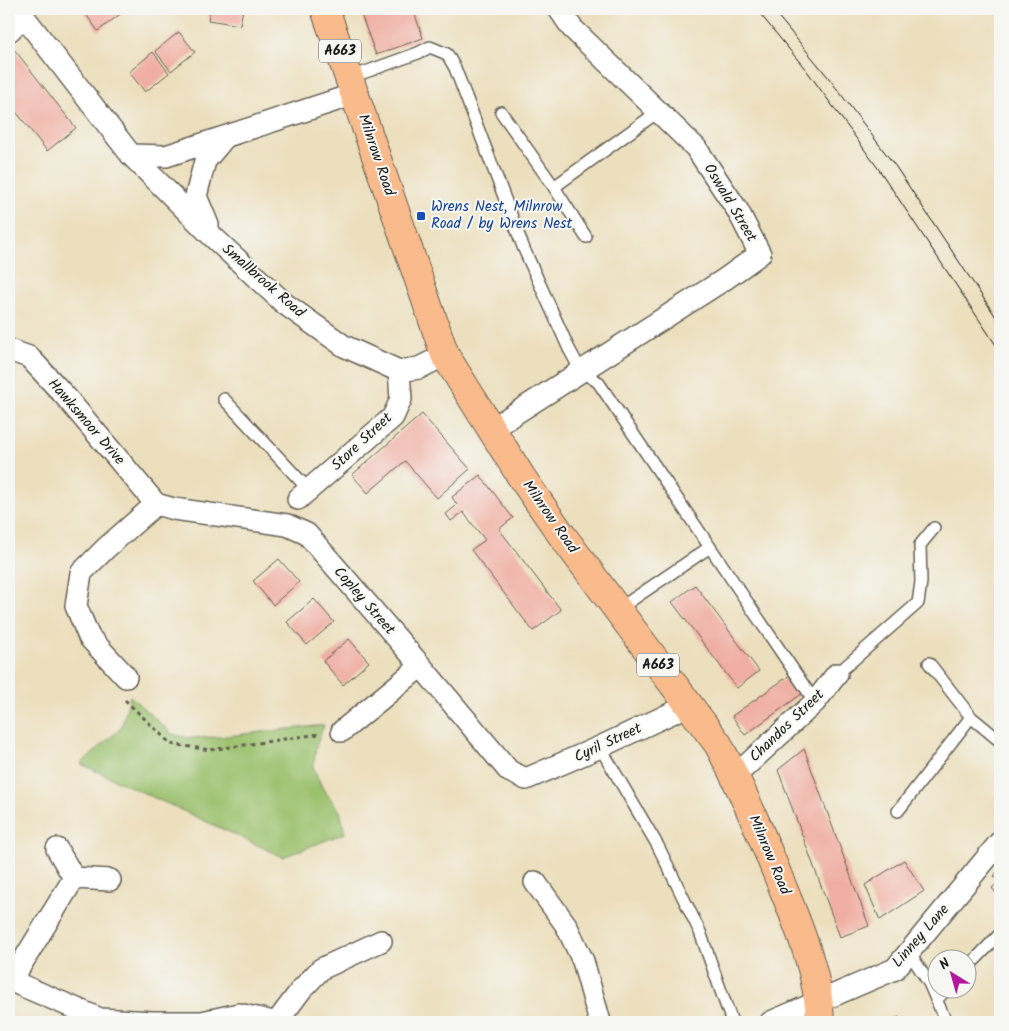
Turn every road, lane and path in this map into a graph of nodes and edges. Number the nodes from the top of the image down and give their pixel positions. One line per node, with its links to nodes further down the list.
1 (325, 9): 5 (main road, Milnrow Road / A663)
2 (559, 9): 7 (street, Oswald Street)
3 (22, 13): 4 (street); 9 (street, Smallbrook Road)
4 (9, 31)
5 (352, 86): 8 (street); 14 (main road, Milnrow Road / A663); 15 (lane)
6 (501, 112): 10 (lane)
7 (659, 112): 10 (lane); 15 (street, Oswald Street)
8 (225, 137): 9 (street); 11 (street)
9 (131, 154): 11 (street, Smallbrook Road)
10 (554, 187): 12 (lane)
11 (213, 237): 16 (street, Smallbrook Road)
12 (586, 237)
13 (9, 350): 20 (street, Hawksmoor Drive)
14 (445, 355): 16 (street); 18 (main road, Milnrow Road / A663)
15 (581, 370): 18 (street, Oswald Street); 22 (lane)
16 (399, 372): 19 (street, Store Street)
17 (224, 400): 19 (lane)
18 (491, 429): 23 (main road, Milnrow Road / A663)
19 (303, 495)
20 (156, 504): 25 (street, Copley Street); 27 (street)
21 (934, 528): 26 (lane)
22 (710, 547): 23 (lane); 28 (lane)
23 (617, 610): 29 (main road, Milnrow Road / A663)
24 (929, 663): 30 (lane)
25 (421, 666): 31 (street); 35 (street, Copley Street)
26 (838, 674): 28 (street, Chandos Street)
27 (126, 677): 31 (path)
28 (815, 702): 34 (street, Chandos Street)
29 (689, 705): 33 (street, Cyril Street); 34 (main road, Milnrow Road / A663)
30 (971, 717): 32 (lane); 36 (lane)
31 (342, 731)
32 (1000, 741)
33 (600, 747): 35 (street, Cyril Street); 52 (lane)
34 (735, 776): 48 (main road, Milnrow Road / A663)
35 (526, 779)
36 (898, 811)
37 (1000, 842): 44 (street, Linney Lane)
38 (57, 849): 39 (street)
39 (74, 878): 40 (street); 46 (street)
40 (110, 880)
41 (535, 882): 51 (street)
42 (1000, 934): 45 (lane)
43 (381, 941): 50 (street)
44 (909, 952): 47 (lane); 48 (street, Linney Lane)
45 (976, 959)
46 (10, 980): 49 (street)
47 (936, 1000): 54 (lane)
48 (820, 1011): 53 (street, Linney Lane)
49 (123, 1021): 50 (street)
50 (275, 1022)
51 (600, 1022)
52 (732, 1022)
53 (771, 1022)
54 (946, 1022)

